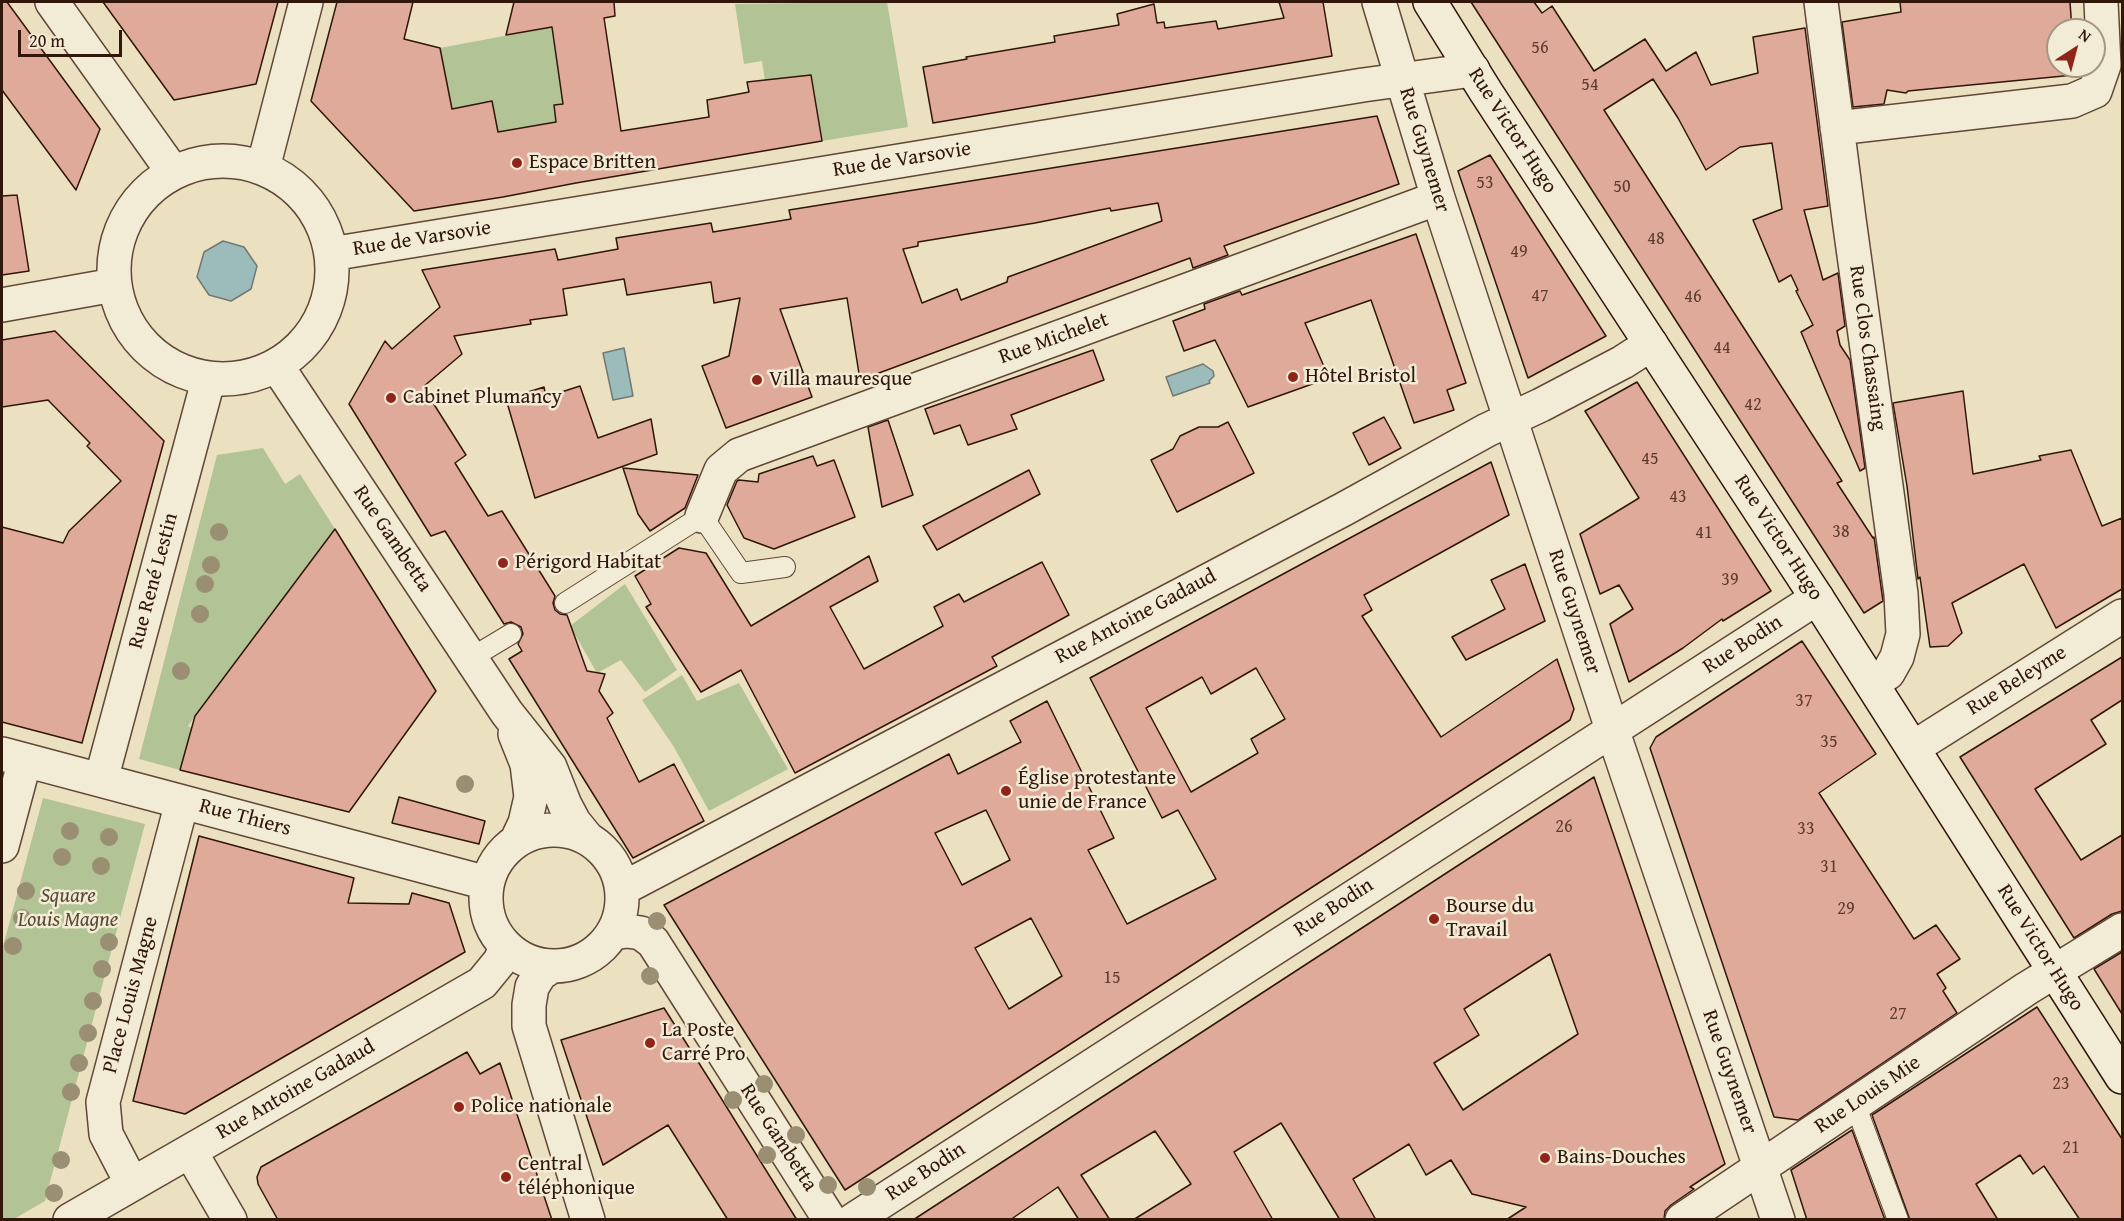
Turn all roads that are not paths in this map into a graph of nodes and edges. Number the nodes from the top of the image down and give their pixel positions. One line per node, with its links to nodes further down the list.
1 (52, 2): 11 (street)
2 (306, 2): 10 (street)
3 (1378, 2): 8 (street, Rue Guynemer)
4 (1430, 2): 7 (street, Rue Victor Hugo)
5 (1821, 2): 9 (street, Rue Clos Chassaing)
6 (2101, 2): 9 (street)
7 (1473, 70): 8 (street, Rue de Varsovie); 16 (street, Rue Victor Hugo)
8 (1401, 79): 12 (street, Rue Guynemer); 13 (street, Rue de Varsovie)
9 (1837, 128): 27 (street, Rue Clos Chassaing)
10 (263, 168): 11 (street); 13 (street)
11 (173, 172): 14 (street)
12 (1438, 198): 19 (street, Rue Guynemer); 20 (street, Rue Michelet)
13 (332, 254): 17 (street)
14 (114, 285): 15 (street); 18 (street)
15 (2, 306)
16 (1651, 344): 19 (street, Rue Antoine Gadaud); 22 (street, Rue Victor Hugo)
17 (277, 366): 18 (street); 26 (street, Rue Gambetta)
18 (208, 381): 32 (street, Rue René Lestin)
19 (1511, 419): 29 (street, Rue Guynemer); 38 (street, Rue Antoine Gadaud)
20 (702, 516): 21 (lane); 23 (lane)
21 (785, 567)
22 (1817, 598): 27 (street, Rue Victor Hugo); 29 (street, Rue Bodin)
23 (565, 603)
24 (2122, 616): 30 (street, Rue Beleyme)
25 (511, 634): 26 (lane)
26 (471, 658): 28 (street, Rue Gambetta)
27 (1872, 684): 30 (street, Rue Victor Hugo)
28 (507, 713): 34 (street, Rue Gambetta); 35 (street, Rue Gambetta)
29 (1612, 729): 47 (street, Rue Guynemer); 53 (street, Rue Bodin)
30 (1913, 748): 43 (street, Rue Victor Hugo)
31 (13, 757): 32 (street, Rue Thiers); 36 (street)
32 (101, 780): 33 (street, Rue Thiers)
33 (182, 802): 37 (street, Rue Thiers); 48 (street, Place Louis Magne)
34 (587, 838): 35 (street); 38 (street)
35 (517, 840): 37 (street)
36 (2, 846)
37 (488, 883): 41 (street)
38 (622, 889): 40 (street)
39 (2122, 930): 43 (street, Rue Louis Mie)
40 (613, 933): 42 (street); 52 (street, Rue Gambetta)
41 (504, 944): 42 (street); 46 (street, Rue Antoine Gadaud)
42 (552, 966): 51 (street)
43 (2054, 971): 44 (street, Rue Victor Hugo); 45 (street, Rue Louis Mie)
44 (2122, 1077)
45 (1855, 1104): 47 (street, Rue Louis Mie); 56 (lane)
46 (190, 1151): 48 (street, Rue Antoine Gadaud); 50 (street)
47 (1761, 1167): 54 (street, Rue Louis Mie); 55 (street, Rue Guynemer)
48 (132, 1184): 49 (street, Rue Antoine Gadaud)
49 (70, 1220)
50 (230, 1220)
51 (588, 1220)
52 (830, 1220)
53 (853, 1220)
54 (1683, 1220)
55 (1778, 1220)
56 (1898, 1220)

